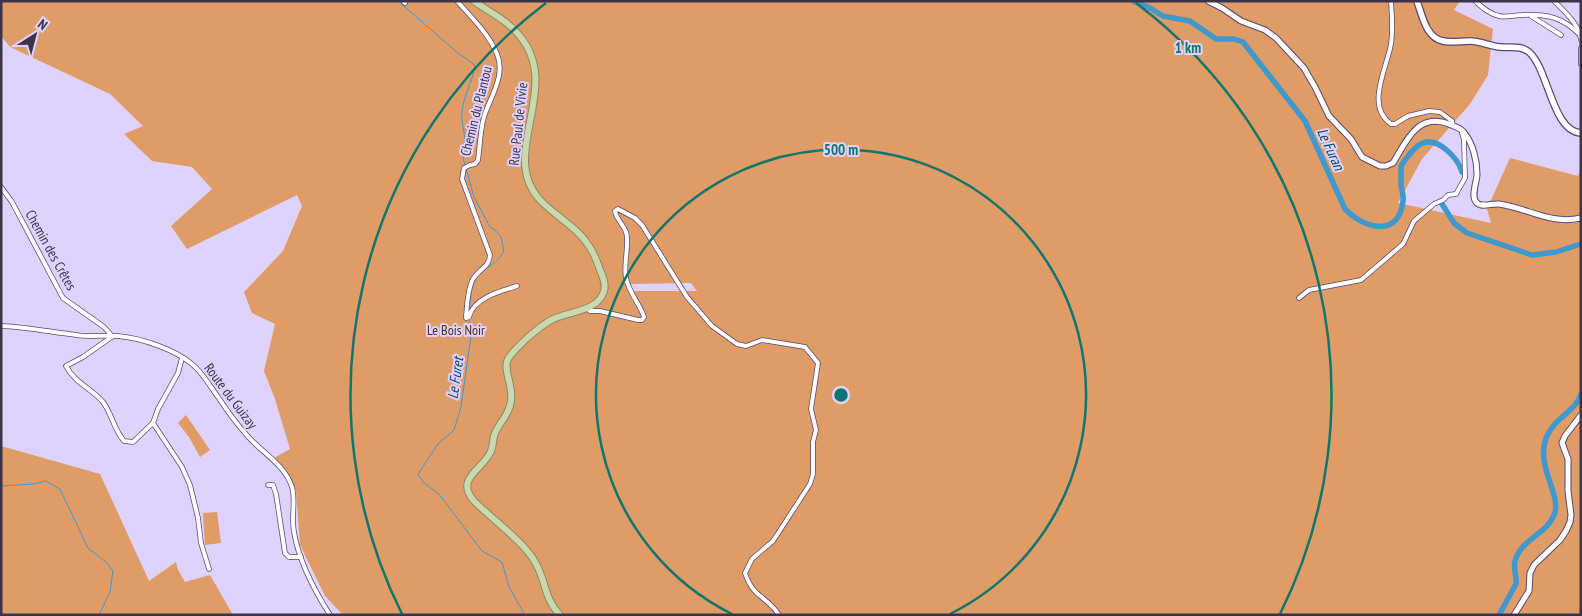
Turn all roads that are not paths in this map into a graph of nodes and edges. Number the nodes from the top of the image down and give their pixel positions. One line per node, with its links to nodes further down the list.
1 (457, 1): 19 (street, Chemin du Plantou)
2 (474, 1): 21 (main road, Rue Paul de Vivie)
3 (1208, 1): 14 (street)
4 (1391, 1): 14 (street)
5 (1417, 1): 16 (main road)
6 (1475, 1): 8 (street)
7 (1554, 1): 10 (street)
8 (1529, 15): 9 (street); 10 (street)
9 (1561, 35)
10 (1580, 35): 11 (street)
11 (1581, 40)
12 (1581, 48): 13 (street)
13 (1581, 64)
14 (1453, 126): 15 (street)
15 (1460, 129): 18 (street); 20 (street)
16 (1581, 134)
17 (1, 187): 23 (street, Chemin des Crêtes)
18 (1581, 218)
19 (517, 286)
20 (1298, 298)
21 (587, 308): 30 (street); 32 (main road)
22 (1, 326): 23 (street, Route du Guizay)
23 (112, 336): 24 (street, Route du Guizay); 26 (street)
24 (182, 358): 26 (street); 28 (street, Route du Guizay)
25 (1581, 415): 33 (street)
26 (153, 423): 29 (street)
27 (268, 485): 28 (street)
28 (301, 557): 31 (street, Route du Guizay)
29 (209, 569)
30 (778, 613)
31 (330, 615)
32 (560, 615)
33 (1514, 615)

